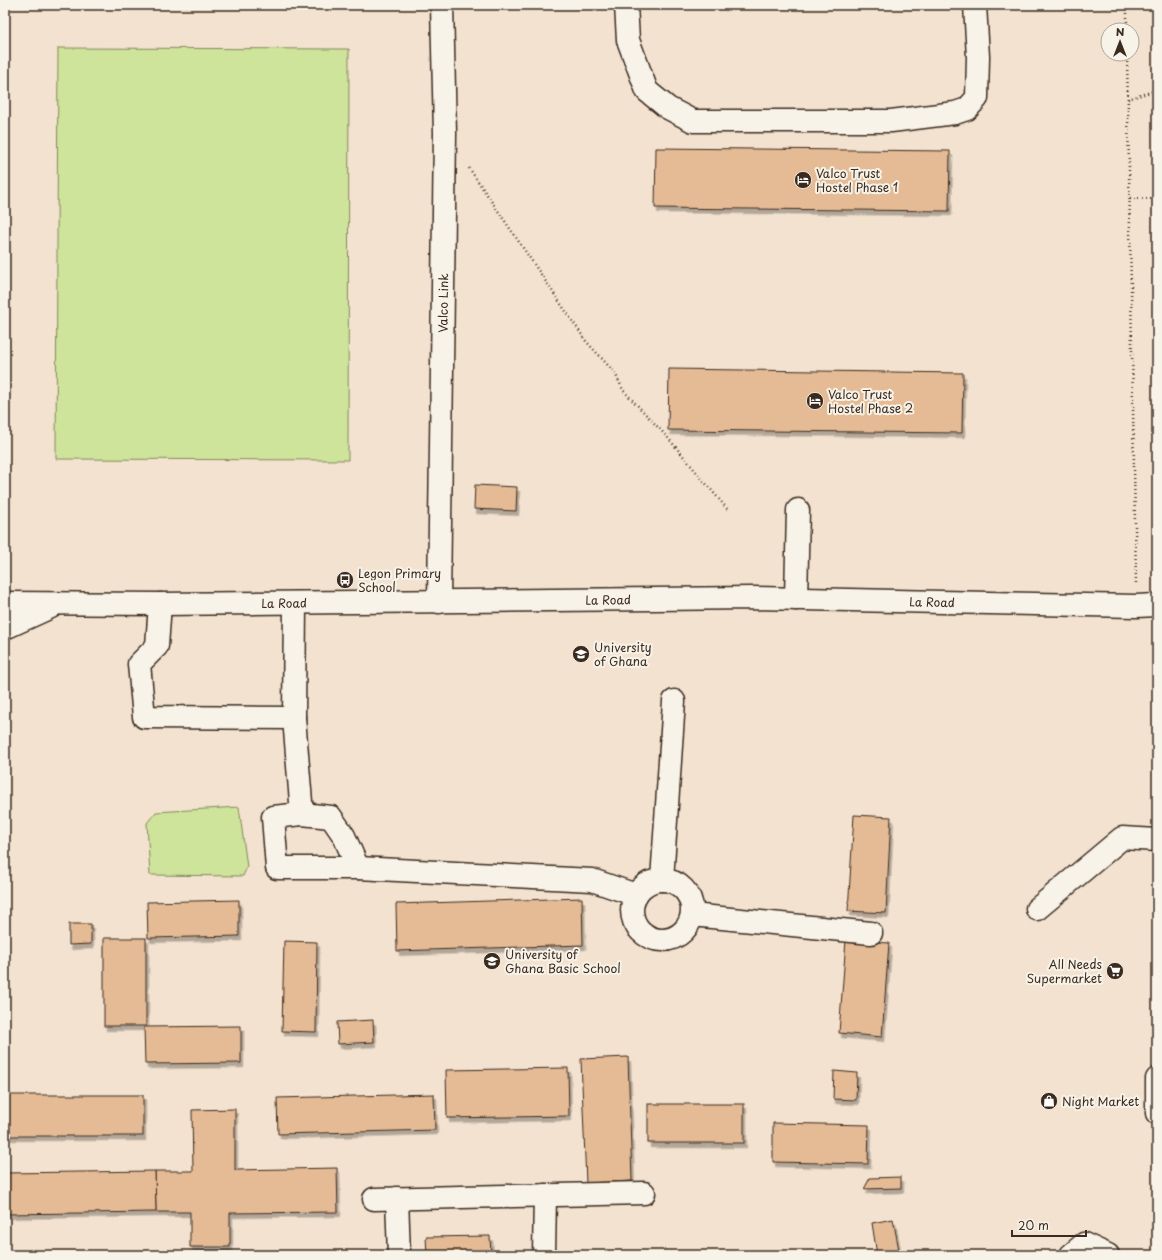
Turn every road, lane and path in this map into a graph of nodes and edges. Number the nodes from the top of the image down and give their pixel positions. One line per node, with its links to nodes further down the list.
1 (442, 5): 15 (street, Valco Link)
2 (626, 5): 3 (street)
3 (975, 5)
4 (1127, 5): 5 (path)
5 (1127, 22)
6 (1127, 62): 8 (path)
7 (1157, 90): 8 (path)
8 (1128, 99): 10 (path)
9 (467, 165): 12 (path)
10 (1130, 198): 11 (path); 20 (path)
11 (1157, 200)
12 (728, 510)
13 (798, 510): 14 (street)
14 (796, 599): 15 (street, La Road); 20 (street, La Road)
15 (439, 602): 17 (street, La Road)
16 (5, 603): 18 (street, La Road)
17 (295, 603): 19 (street, La Road); 23 (street)
18 (58, 604): 19 (street, La Road); 21 (street, La Road)
19 (160, 604): 23 (street)
20 (1147, 605)
21 (5, 628)
22 (674, 701): 27 (street)
23 (294, 718): 24 (street)
24 (302, 814): 26 (street); 26 (street)
25 (1157, 840): 29 (street)
26 (358, 868): 28 (street)
27 (662, 880): 28 (street); 30 (street)
28 (636, 895): 30 (street)
29 (1037, 909)
30 (692, 915): 31 (street)
31 (870, 933)
32 (1157, 1079): 33 (street)
33 (1157, 1095): 34 (street)
34 (1157, 1113)
35 (644, 1193): 36 (street)
36 (545, 1195): 37 (street); 40 (street)
37 (397, 1198): 38 (street); 39 (street)
38 (374, 1199)
39 (399, 1255)
40 (544, 1255)
41 (1071, 1255): 42 (street)
42 (1108, 1255)

